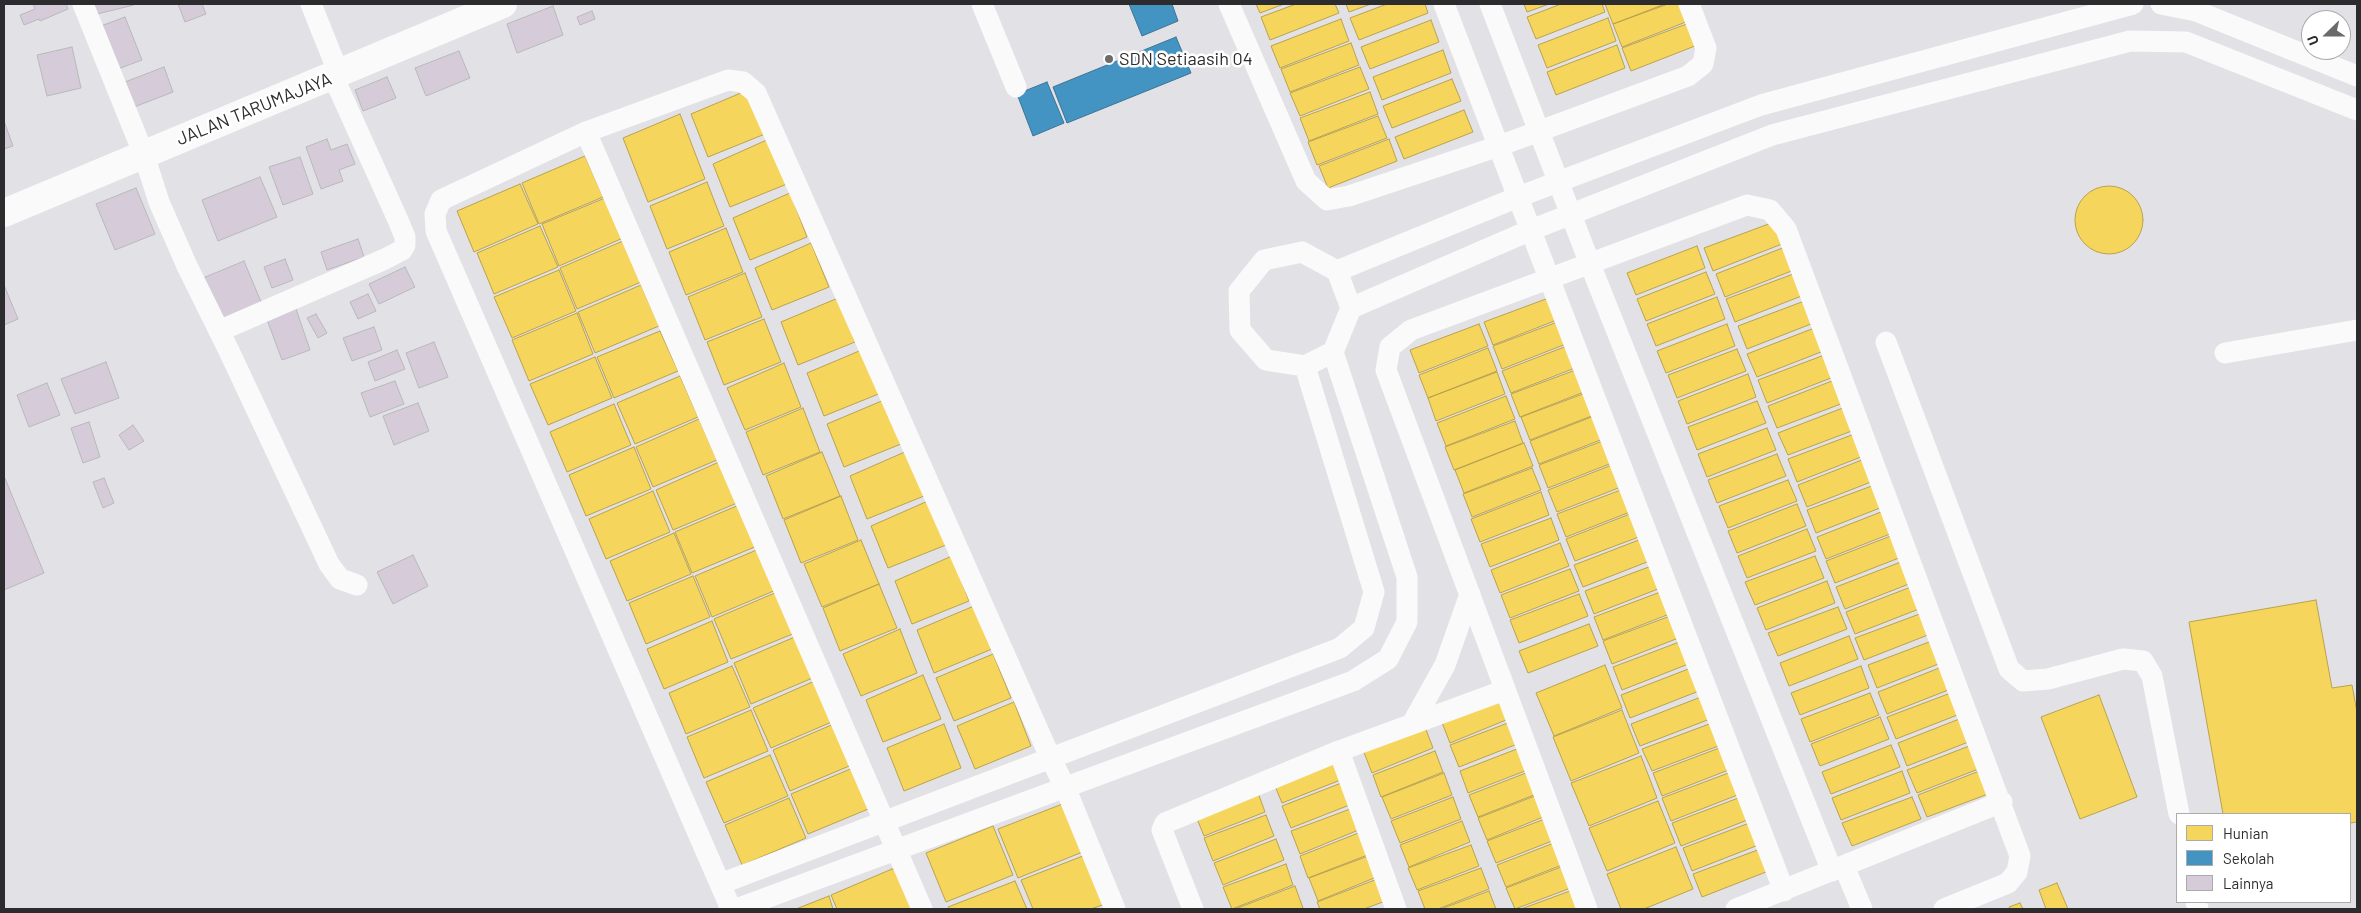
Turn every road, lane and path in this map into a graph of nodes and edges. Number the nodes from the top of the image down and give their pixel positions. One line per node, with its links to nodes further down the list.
1 (83, 4): 20 (street)
2 (311, 4): 11 (street)
3 (503, 4): 11 (street, JALAN TARUMAJAYA)
4 (982, 4): 13 (street)
5 (1229, 4): 19 (street)
6 (1444, 4): 19 (street)
7 (1490, 4): 16 (street)
8 (1689, 4): 16 (street)
9 (2133, 4): 14 (street)
10 (2161, 4): 12 (street)
11 (337, 73): 20 (street, JALAN TARUMAJAYA); 31 (street)
12 (2357, 76)
13 (1016, 86)
14 (1761, 105): 18 (street); 21 (street)
15 (2357, 110): 18 (street)
16 (1539, 131): 19 (street); 21 (street)
17 (586, 132): 41 (street); 45 (street); 48 (street)
18 (1772, 135): 24 (street)
19 (1499, 146): 22 (street)
20 (143, 153): 23 (street, JALAN TARUMAJAYA); 31 (street)
21 (1558, 181): 22 (street); 24 (street)
22 (1518, 197): 25 (street); 27 (street)
23 (4, 213)
24 (1571, 214): 25 (street); 26 (street)
25 (1531, 230): 28 (street); 29 (street)
26 (1590, 264): 28 (street); 43 (street); 47 (street)
27 (1336, 271): 29 (street); 35 (street)
28 (1550, 279): 37 (street); 49 (street)
29 (1351, 308): 33 (street)
30 (2357, 330): 34 (street)
31 (219, 331): 36 (street)
32 (1886, 342): 44 (street)
33 (1333, 352): 35 (street); 42 (street)
34 (2225, 353)
35 (1305, 366): 41 (street)
36 (357, 585)
37 (1470, 594): 38 (street); 39 (street)
38 (1505, 690): 39 (street); 56 (street)
39 (1412, 724): 40 (street)
40 (1339, 751): 54 (street); 55 (street)
41 (1050, 757): 42 (street); 45 (street)
42 (1065, 787): 46 (street); 53 (street)
43 (2002, 802): 47 (street); 59 (street)
44 (2179, 813)
45 (884, 822): 46 (street); 48 (street)
46 (896, 850): 51 (street); 52 (street)
47 (1838, 868): 49 (street); 58 (street)
48 (720, 884): 50 (street)
49 (1784, 891): 57 (street)
50 (731, 909)
51 (736, 909)
52 (922, 909)
53 (1115, 909)
54 (1193, 909)
55 (1396, 909)
56 (1587, 909)
57 (1736, 909)
58 (1862, 909)
59 (1944, 909)

